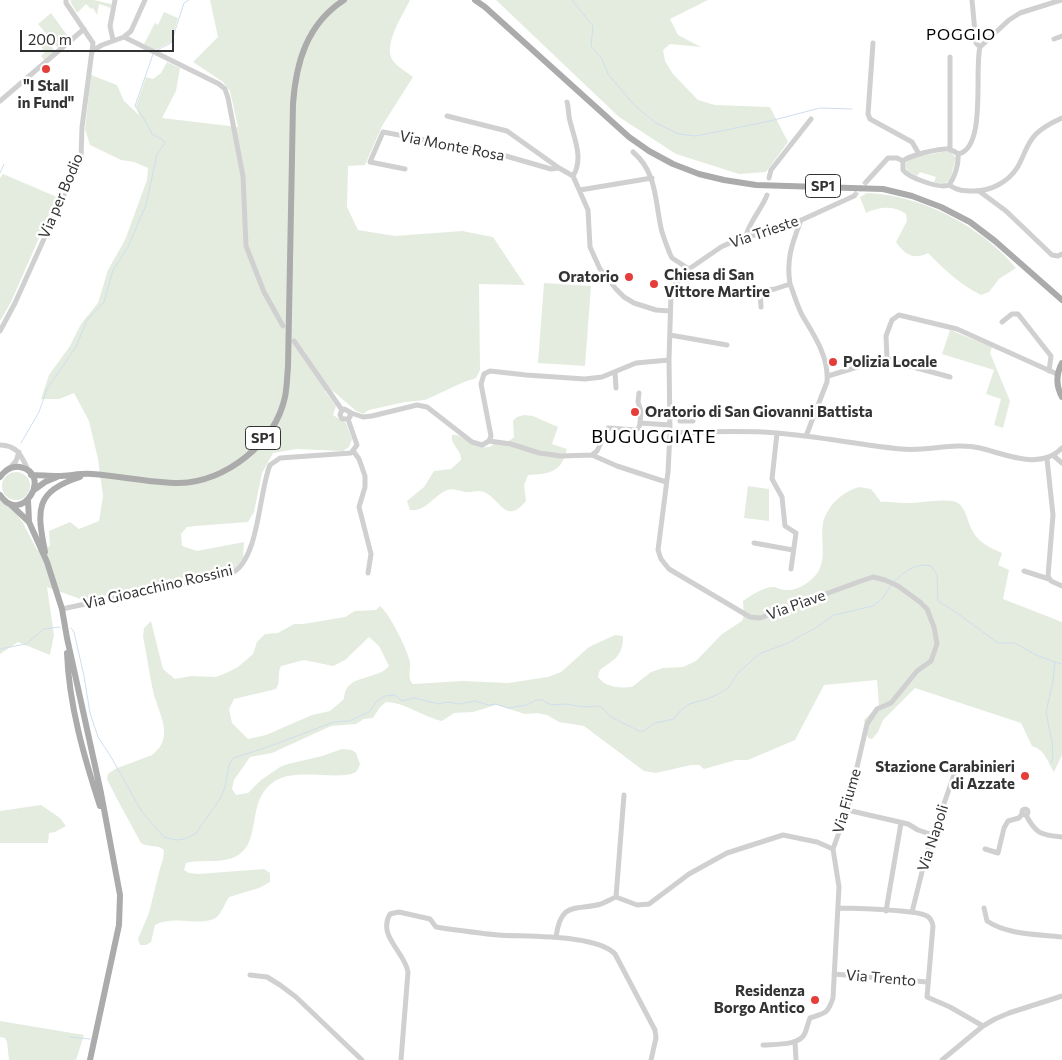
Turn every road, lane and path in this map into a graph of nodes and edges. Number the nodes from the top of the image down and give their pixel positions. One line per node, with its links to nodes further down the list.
1 (115, 0): 12 (street)
2 (144, 0): 10 (street)
3 (344, 0): 84 (main road, SP1)
4 (475, 0): 43 (main road, SP1)
5 (972, 0): 14 (street)
6 (1061, 0): 14 (street)
7 (65, 1): 8 (street)
8 (84, 29): 15 (street); 17 (street)
9 (1062, 36): 11 (street)
10 (124, 37): 12 (street); 47 (street)
11 (1054, 39)
12 (113, 40): 15 (street)
13 (873, 43): 24 (street)
14 (980, 47): 25 (street)
15 (92, 51): 48 (street, Via per Bodio)
16 (950, 56): 22 (street)
17 (0, 101)
18 (567, 102): 29 (street)
19 (447, 116): 28 (street, Via Monte Rosa)
20 (811, 119): 31 (street)
21 (1061, 120): 35 (street)
22 (950, 150): 24 (street); 25 (street)
23 (633, 152): 30 (street)
24 (919, 154): 26 (street)
25 (958, 154): 33 (street)
26 (904, 161): 32 (street); 33 (street)
27 (405, 168): 28 (street, Via Monte Rosa)
28 (559, 168): 29 (street, Via Monte Rosa)
29 (573, 176): 34 (street)
30 (652, 178): 34 (street); 41 (street)
31 (769, 178)
32 (867, 181)
33 (949, 185): 35 (street)
34 (580, 190): 45 (street)
35 (978, 191): 40 (street)
36 (768, 195): 39 (street)
37 (854, 196): 38 (street, Via Trieste)
38 (801, 220): 39 (street, Via Trieste); 42 (street)
39 (746, 237): 41 (street, Via Trieste)
40 (1062, 254)
41 (689, 269): 45 (street, Via Trieste)
42 (790, 284): 44 (street); 58 (street)
43 (1062, 300)
44 (761, 308)
45 (670, 311): 49 (street, Via Trieste)
46 (1002, 322): 55 (street)
47 (283, 326)
48 (0, 331)
49 (670, 335): 51 (street); 53 (street, Via Trieste)
50 (294, 341): 63 (street)
51 (727, 345)
52 (887, 358): 55 (street); 58 (street); 59 (street)
53 (669, 360): 56 (street); 68 (street, Via Trieste)
54 (1062, 362): 57 (main road)
55 (1049, 371): 57 (street)
56 (615, 372): 60 (street); 73 (street)
57 (1058, 374): 62 (main road)
58 (828, 376): 72 (street)
59 (950, 378)
60 (616, 388)
61 (639, 393): 67 (street)
62 (1062, 398)
63 (342, 410): 64 (street); 65 (street)
64 (351, 414): 65 (street); 73 (street)
65 (348, 419): 77 (street)
66 (693, 421): 70 (street)
67 (640, 423): 68 (street); 78 (street)
68 (670, 425): 69 (street, Via Trieste)
69 (670, 432): 70 (street); 87 (street, Via Trieste)
70 (686, 432): 71 (street)
71 (777, 433): 72 (street); 94 (street)
72 (806, 436): 80 (street)
73 (489, 441): 78 (street)
74 (0, 444): 76 (street)
75 (1062, 448): 79 (street)
76 (19, 452): 82 (street); 83 (street)
77 (354, 452): 99 (street); 103 (street, Via Gioacchino Rossini)
78 (592, 456): 87 (street)
79 (1054, 456): 80 (street); 81 (street)
80 (1047, 459): 100 (street)
81 (1062, 463)
82 (5, 468): 83 (main road, SP1); 86 (main road)
83 (30, 473): 85 (main road, SP1); 88 (main road)
84 (91, 474): 85 (main road, SP1); 96 (main road)
85 (59, 476): 88 (main road, SP1)
86 (0, 477)
87 (666, 482): 95 (street, Via Trieste)
88 (34, 490): 90 (main road, SP1)
89 (0, 495): 91 (main road)
90 (28, 500): 91 (main road); 92 (main road)
91 (10, 504): 92 (main road)
92 (29, 522): 96 (main road)
93 (754, 543): 94 (street)
94 (793, 550): 97 (street)
95 (661, 559): 101 (street, Via Piave)
96 (46, 562): 103 (main road)
97 (790, 569)
98 (1024, 571): 100 (street)
99 (368, 573)
100 (1049, 579): 102 (street)
101 (885, 580): 110 (street, Via Fiume)
102 (1062, 586)
103 (62, 608): 104 (main road)
104 (67, 638): 105 (main road); 106 (main road)
105 (79, 694): 106 (main road); 107 (main road)
106 (80, 734): 107 (main road); 114 (main road)
107 (95, 765): 114 (main road)
108 (957, 766): 112 (street, Via Napoli)
109 (624, 795): 117 (street)
110 (847, 810): 111 (street); 116 (street, Via Fiume)
111 (900, 823): 112 (street); 120 (street)
112 (934, 834): 121 (street, Via Napoli)
113 (1062, 837): 115 (street)
114 (110, 839): 131 (main road)
115 (985, 849)
116 (833, 850): 117 (street); 118 (street, Via Fiume)
117 (616, 897): 122 (street)
118 (838, 908): 120 (street); 125 (street, Via Fiume)
119 (984, 908): 123 (street)
120 (886, 911): 121 (street)
121 (912, 912): 126 (street)
122 (556, 937): 133 (street); 134 (street)
123 (1062, 937)
124 (250, 974): 132 (street)
125 (834, 974): 126 (street, Via Trento); 129 (street, Via Fiume)
126 (927, 982): 128 (street)
127 (1062, 996): 128 (street)
128 (983, 1026): 136 (street)
129 (794, 1042): 130 (street); 135 (street)
130 (763, 1045)
131 (90, 1060)
132 (362, 1060)
133 (401, 1060)
134 (651, 1060)
135 (796, 1060)
136 (942, 1060)

